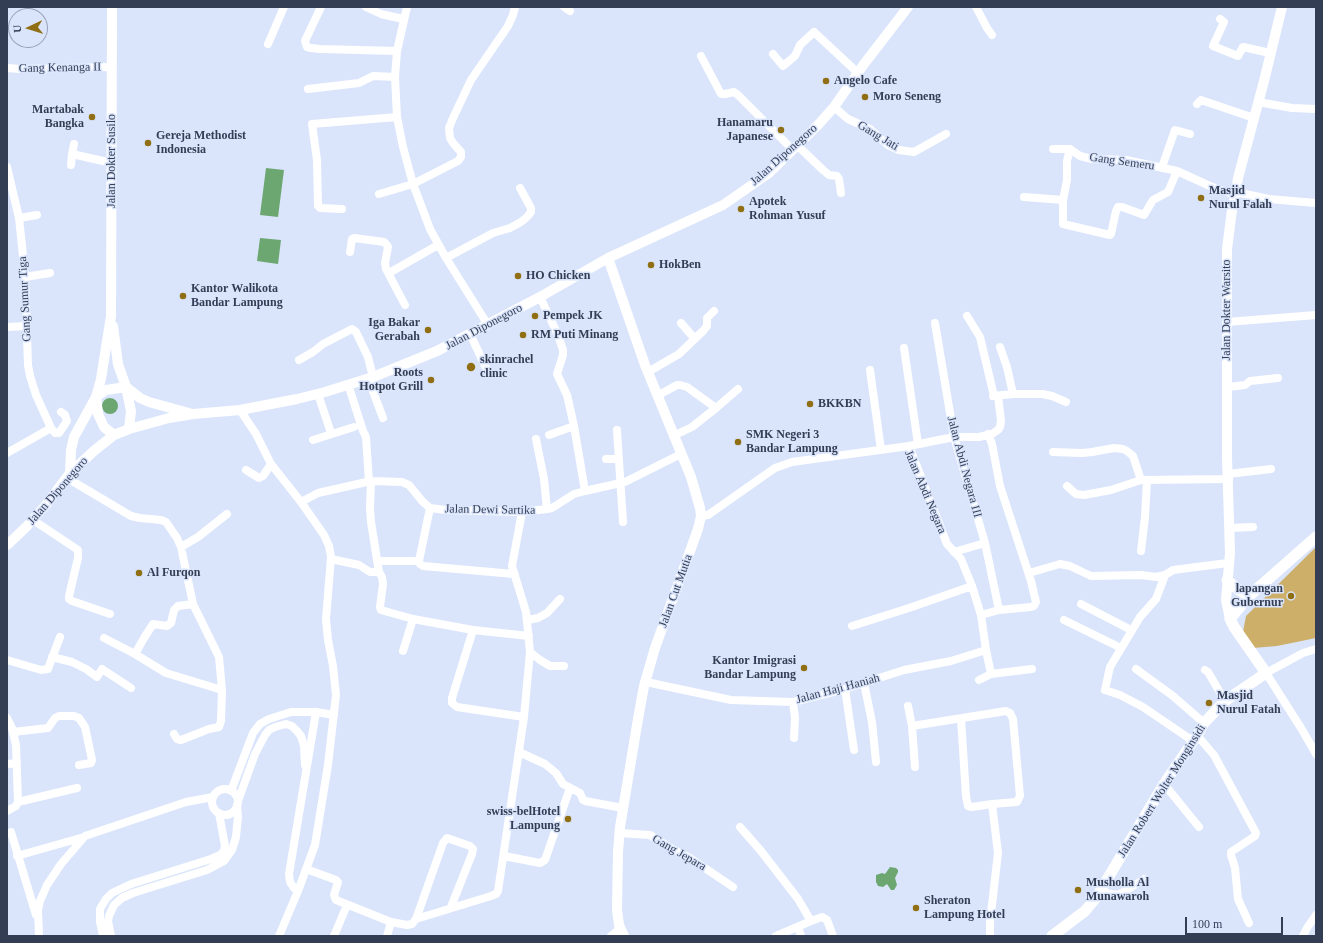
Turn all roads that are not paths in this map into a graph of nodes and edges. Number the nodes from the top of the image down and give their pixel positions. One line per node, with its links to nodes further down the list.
1 (112, 7): 18 (main road, Jalan Dokter Susilo)
2 (284, 7): 13 (street)
3 (321, 7): 14 (street)
4 (366, 7): 10 (street)
5 (407, 7): 10 (street)
6 (515, 7): 41 (street)
7 (908, 7): 20 (main road, Jalan Diponegoro)
8 (976, 7): 12 (street)
9 (1282, 7): 16 (main road, Jalan Dokter Warsito)
10 (403, 19): 14 (street)
11 (1220, 19): 16 (street)
12 (992, 35)
13 (268, 44)
14 (397, 51): 21 (street)
15 (773, 54): 20 (street)
16 (1270, 54): 23 (main road, Jalan Dokter Warsito)
17 (701, 56): 32 (street)
18 (112, 67): 19 (street, Gang Kenanga II); 36 (main road, Jalan Dokter Susilo)
19 (7, 68)
20 (858, 73): 25 (main road, Jalan Diponegoro)
21 (395, 77): 22 (street); 27 (street)
22 (308, 89)
23 (1258, 102): 26 (street); 28 (main road, Jalan Dokter Warsito)
24 (1198, 104): 28 (street)
25 (834, 107): 29 (street, Gang Jati); 32 (main road, Jalan Diponegoro)
26 (1316, 109)
27 (397, 117): 41 (street); 49 (street)
28 (1254, 118): 44 (main road, Jalan Dokter Warsito)
29 (946, 134)
30 (1190, 134): 39 (street)
31 (74, 144): 35 (street)
32 (796, 148): 43 (street); 55 (main road, Jalan Diponegoro)
33 (1053, 149): 34 (street, Gang Semeru)
34 (1070, 149): 39 (street, Gang Semeru); 47 (street)
35 (72, 154): 36 (street); 37 (street)
36 (112, 163): 63 (main road, Jalan Dokter Susilo)
37 (72, 165)
38 (7, 167): 51 (street, Gang Sumur Tiga)
39 (1162, 168): 40 (street, Gang Semeru)
40 (1177, 170): 44 (street, Gang Semeru); 47 (street)
41 (413, 184): 45 (street); 52 (street)
42 (520, 188): 54 (street)
43 (841, 193)
44 (1236, 193): 48 (street, Gang Semeru); 66 (main road, Jalan Dokter Warsito)
45 (379, 194)
46 (1024, 197): 47 (street)
47 (1063, 200)
48 (1316, 203)
49 (342, 209)
50 (37, 215): 51 (street)
51 (19, 218): 58 (street, Gang Sumur Tiga)
52 (438, 245): 54 (street); 57 (street)
53 (350, 252): 57 (street)
54 (446, 258): 68 (street)
55 (608, 258): 59 (main road, Jalan Diponegoro); 78 (main road, Jalan Cut Mutia)
56 (50, 273): 58 (street)
57 (389, 273): 60 (street)
58 (25, 277): 69 (street, Gang Sumur Tiga)
59 (540, 297): 68 (main road, Jalan Diponegoro); 96 (street)
60 (405, 305)
61 (714, 311): 72 (street)
62 (1316, 315): 66 (street)
63 (111, 316): 82 (main road, Jalan Dokter Susilo); 89 (main road, Jalan Dokter Susilo)
64 (967, 316): 88 (street)
65 (681, 322): 72 (street)
66 (1227, 322): 83 (main road, Jalan Dokter Warsito)
67 (935, 323): 106 (street, Jalan Abdi Negara III)
68 (488, 325): 71 (main road, Jalan Diponegoro)
69 (27, 326): 70 (street); 98 (street, Gang Sumur Tiga)
70 (7, 327)
71 (470, 334): 77 (street); 79 (main road, Jalan Diponegoro)
72 (695, 339): 78 (street)
73 (1000, 347): 86 (street)
74 (904, 348): 109 (street)
75 (299, 360): 79 (street)
76 (870, 370): 111 (street)
77 (488, 372)
78 (648, 372): 87 (main road, Jalan Cut Mutia)
79 (370, 377): 81 (main road, Jalan Diponegoro); 95 (street)
80 (1278, 378): 83 (street)
81 (348, 384): 85 (main road, Jalan Diponegoro); 123 (street)
82 (126, 387): 89 (main road); 94 (main road); 99 (main road, Jalan Dokter Susilo)
83 (1228, 387): 121 (main road, Jalan Dokter Warsito)
84 (738, 389): 91 (street)
85 (318, 394): 92 (main road, Jalan Diponegoro); 101 (street)
86 (1013, 394): 88 (street); 90 (street)
87 (657, 396): 91 (street); 105 (main road, Jalan Cut Mutia)
88 (994, 396): 102 (street)
89 (96, 397): 103 (main road, Jalan Dokter Susilo); 120 (main road)
90 (1066, 402)
91 (716, 408): 105 (street)
92 (240, 410): 94 (main road, Jalan Diponegoro); 117 (street)
93 (61, 412): 98 (street)
94 (193, 414): 99 (main road, Jalan Diponegoro)
95 (383, 418)
96 (574, 426): 104 (street); 126 (street)
97 (354, 427): 101 (street)
98 (51, 428): 113 (street)
99 (129, 429): 103 (main road, Jalan Diponegoro)
100 (617, 430): 116 (street)
101 (331, 434): 108 (street)
102 (988, 434): 106 (street); 148 (street)
103 (114, 435): 120 (main road, Jalan Diponegoro)
104 (549, 435)
105 (673, 436): 114 (main road, Jalan Cut Mutia)
106 (954, 437): 109 (street); 138 (street, Jalan Abdi Negara III)
107 (536, 439): 129 (street)
108 (313, 440)
109 (918, 444): 110 (street)
110 (908, 446): 111 (street, Jalan Abdi Negara); 142 (street, Jalan Abdi Negara)
111 (881, 450): 132 (street, Jalan Abdi Negara)
112 (1053, 452): 122 (street)
113 (7, 453)
114 (681, 454): 124 (street, Jalan Dewi Sartika); 132 (main road, Jalan Cut Mutia)
115 (606, 459): 116 (street)
116 (619, 459): 124 (street)
117 (272, 464): 119 (street); 127 (street)
118 (1271, 469): 121 (street)
119 (246, 470)
120 (68, 475): 133 (main road, Jalan Diponegoro); 140 (street)
121 (1228, 476): 122 (street); 136 (main road, Jalan Dokter Warsito)
122 (1144, 480): 125 (street); 141 (street)
123 (370, 481): 127 (street, Jalan Dewi Sartika); 128 (street, Jalan Dewi Sartika); 144 (street)
124 (620, 483): 126 (street, Jalan Dewi Sartika); 134 (street)
125 (1067, 486)
126 (585, 491): 129 (street, Jalan Dewi Sartika)
127 (301, 502): 143 (street)
128 (430, 508): 130 (street, Jalan Dewi Sartika); 145 (street)
129 (547, 509): 130 (street, Jalan Dewi Sartika)
130 (522, 512): 149 (street)
131 (227, 514): 140 (street)
132 (701, 516): 185 (main road, Jalan Cut Mutia)
133 (33, 520): 139 (main road, Jalan Diponegoro); 158 (street)
134 (623, 522)
135 (1253, 527): 136 (street)
136 (1229, 528): 146 (main road, Jalan Dokter Warsito)
137 (1316, 537): 153 (highway)
138 (985, 542): 142 (street); 157 (street, Jalan Abdi Negara III)
139 (7, 545)
140 (181, 547): 155 (street)
141 (1141, 551)
142 (954, 552): 152 (street, Jalan Abdi Negara)
143 (331, 558): 147 (street); 194 (street)
144 (377, 561): 145 (street); 147 (street)
145 (419, 561): 149 (street)
146 (1228, 563): 150 (street); 151 (main road, Jalan Dokter Warsito)
147 (379, 572): 160 (street)
148 (1029, 573): 150 (street); 157 (street)
149 (514, 574): 162 (street)
150 (1165, 575): 166 (street)
151 (1227, 580): 153 (highway); 161 (main road, Jalan Dokter Warsito)
152 (972, 586): 159 (street, Jalan Abdi Negara); 164 (street)
153 (1250, 596): 161 (highway)
154 (560, 599): 162 (street)
155 (193, 604): 175 (street); 189 (street)
156 (1081, 604): 166 (street)
157 (999, 610): 159 (street)
158 (110, 614)
159 (981, 615): 173 (street, Jalan Abdi Negara)
160 (413, 619): 165 (street); 172 (street)
161 (1230, 619): 182 (highway)
162 (527, 620): 167 (street)
163 (1064, 620): 170 (street)
164 (852, 626)
165 (473, 630): 167 (street); 195 (street)
166 (1131, 630): 170 (street)
167 (529, 636): 174 (street)
168 (60, 637): 176 (street)
169 (104, 638): 175 (street)
170 (1121, 648): 203 (street)
171 (1316, 649): 182 (street)
172 (403, 651)
173 (984, 651): 183 (street, Jalan Abdi Negara); 186 (street, Jalan Haji Haniah)
174 (530, 652): 178 (street); 195 (street)
175 (135, 654): 189 (street)
176 (52, 657): 177 (street); 187 (street)
177 (7, 660)
178 (564, 666)
179 (1032, 669): 183 (street)
180 (1136, 669): 198 (street)
181 (1205, 670): 190 (street)
182 (1266, 673): 190 (highway, Jalan Robert Wolter Monginsidi); 206 (street)
183 (991, 674): 184 (street)
184 (979, 680)
185 (646, 682): 191 (street, Jalan Haji Haniah); 221 (main road, Jalan Cut Mutia)
186 (864, 683): 188 (street, Jalan Haji Haniah); 207 (street)
187 (131, 688)
188 (844, 689): 191 (street, Jalan Haji Haniah); 204 (street)
189 (222, 690): 201 (street)
190 (1225, 701): 198 (highway, Jalan Robert Wolter Monginsidi)
191 (793, 702): 202 (street)
192 (908, 706): 199 (street)
193 (316, 712): 194 (street); 212 (street); 216 (street)
194 (334, 715): 233 (street)
195 (524, 717): 205 (street)
196 (7, 718): 200 (street)
197 (961, 719): 199 (street); 220 (street); 220 (street)
198 (1204, 722): 203 (highway, Jalan Robert Wolter Monginsidi)
199 (912, 726): 211 (street)
200 (13, 732): 208 (street); 210 (street)
201 (174, 734)
202 (794, 738)
203 (1195, 739): 213 (highway, Jalan Robert Wolter Monginsidi); 248 (street)
204 (854, 750)
205 (519, 752): 215 (street); 232 (street)
206 (1316, 754)
207 (876, 762)
208 (17, 763): 209 (street); 218 (street)
209 (7, 764)
210 (79, 764)
211 (915, 767)
212 (306, 778): 219 (street); 237 (street)
213 (1164, 784): 225 (street); 238 (highway, Jalan Robert Wolter Monginsidi)
214 (77, 788): 218 (street)
215 (570, 788): 221 (street); 232 (street)
216 (231, 791): 217 (street); 219 (street)
217 (213, 797): 223 (street); 228 (street)
218 (18, 802): 222 (street)
219 (237, 803): 223 (street); 239 (street)
220 (992, 804): 261 (street)
221 (623, 808): 227 (main road, Jalan Cut Mutia)
222 (7, 811)
223 (219, 813): 235 (street)
224 (740, 827): 245 (street)
225 (1198, 828)
226 (11, 832): 231 (street)
227 (619, 833): 236 (street, Gang Jepara); 250 (main road, Jalan Cut Mutia)
228 (85, 836): 229 (street); 230 (street)
229 (66, 841): 230 (street); 231 (street)
230 (70, 852): 243 (street)
231 (17, 856): 243 (street)
232 (504, 856): 241 (street)
233 (306, 869): 237 (street); 240 (street)
234 (1144, 879): 238 (street)
235 (131, 884): 239 (street); 246 (street)
236 (733, 887)
237 (298, 891): 254 (street)
238 (1100, 891): 262 (highway, Jalan Robert Wolter Monginsidi)
239 (133, 893): 246 (street)
240 (347, 905): 247 (street); 255 (street)
241 (452, 908): 244 (street); 244 (street)
242 (1316, 915): 263 (street)
243 (38, 919): 251 (street)
244 (416, 919): 247 (street)
245 (811, 921): 249 (street); 260 (street)
246 (104, 922): 252 (street); 253 (street)
247 (391, 922): 256 (street)
248 (1249, 923)
249 (798, 927): 258 (street); 259 (street)
250 (623, 933): 257 (street)
251 (39, 936)
252 (103, 936)
253 (111, 936)
254 (279, 936)
255 (334, 936)
256 (386, 936)
257 (612, 936)
258 (776, 936)
259 (801, 936)
260 (833, 936)
261 (990, 936)
262 (1052, 936)
263 (1303, 936)

